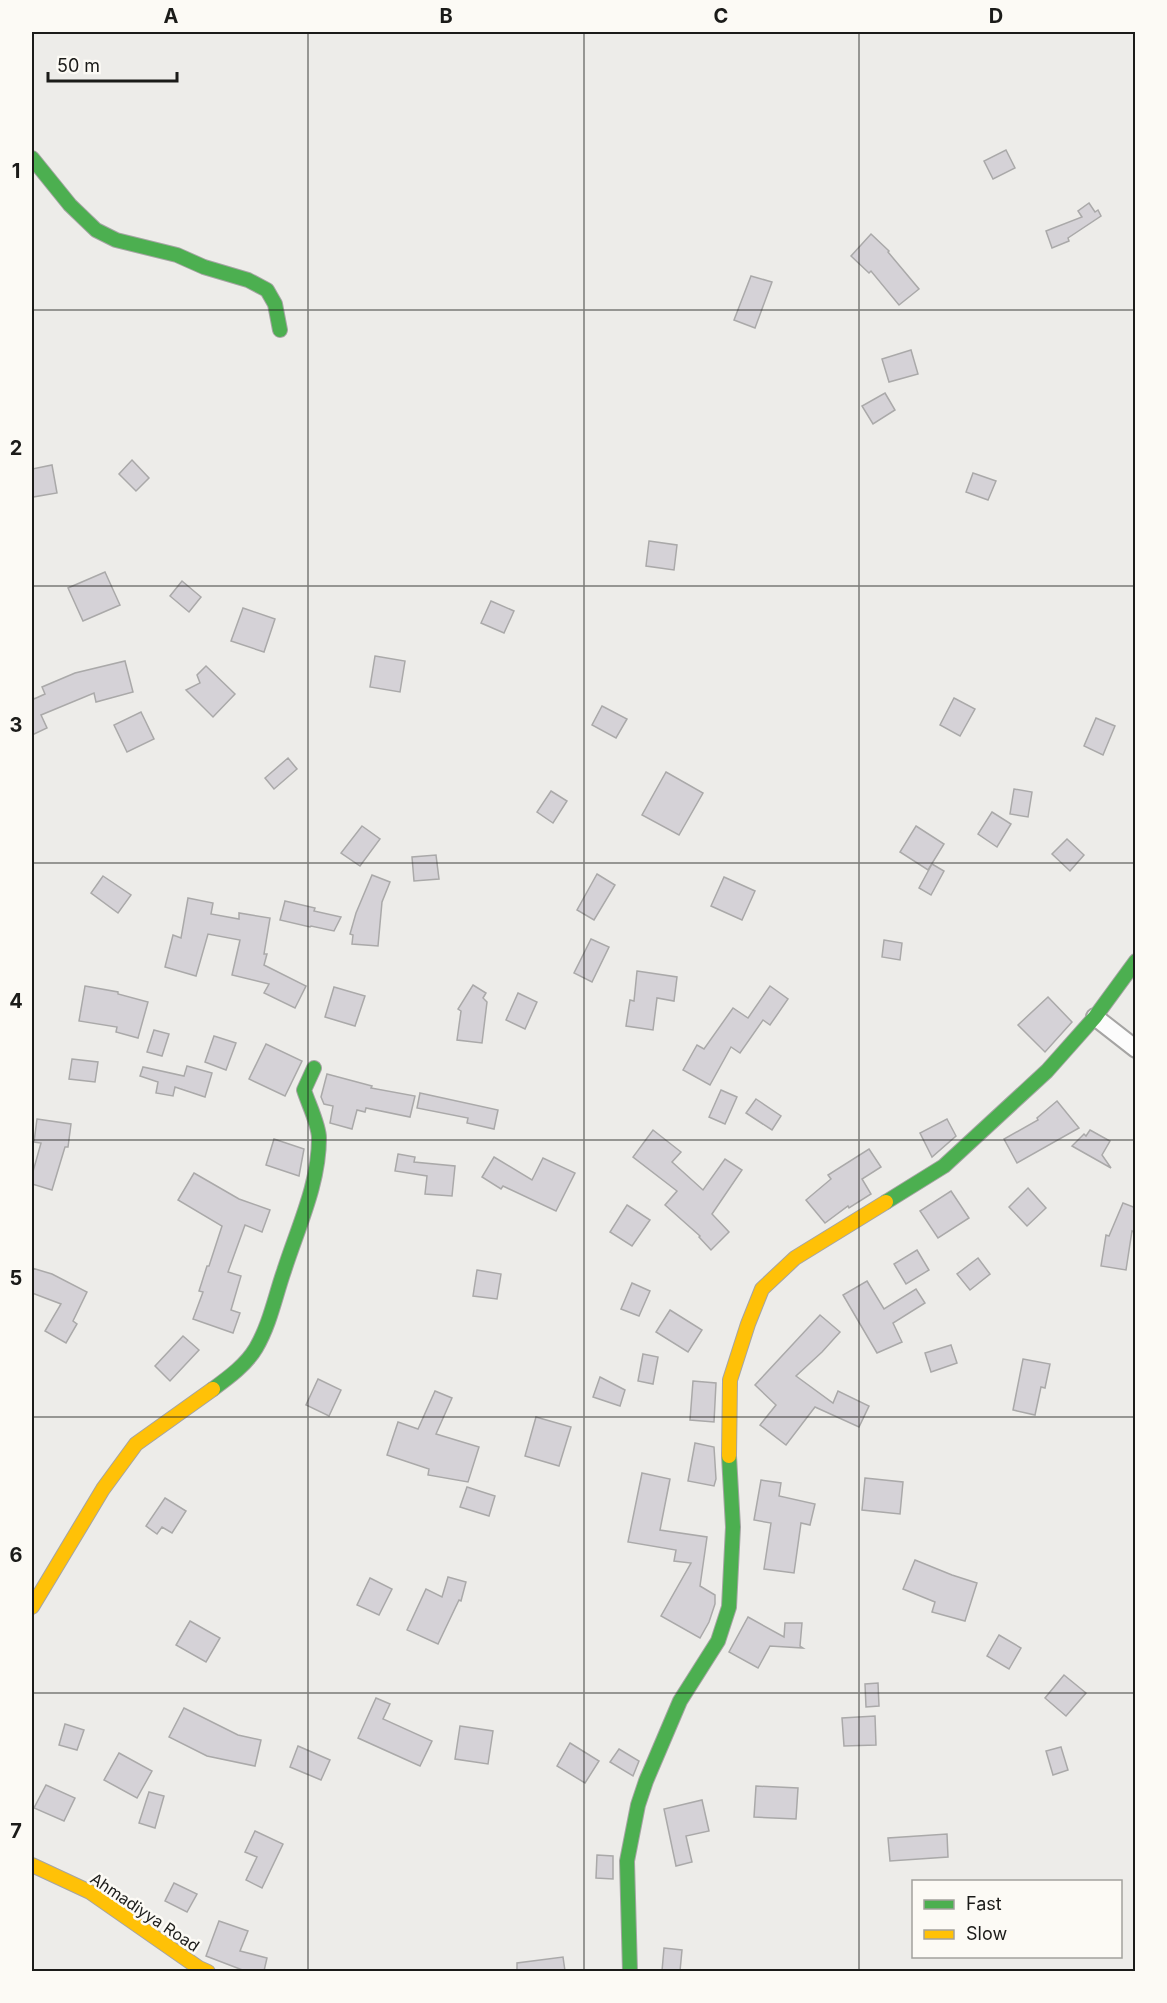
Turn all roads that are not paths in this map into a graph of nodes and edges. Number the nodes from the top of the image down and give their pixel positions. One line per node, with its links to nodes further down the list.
1 (32, 158): 2 (street)
2 (280, 330)
3 (1136, 961): 4 (street)
4 (1095, 1017): 5 (street); 10 (street)
5 (1136, 1049)
6 (314, 1068): 7 (street)
7 (32, 1606)
8 (32, 1864): 9 (street, Ahmadiyya Road)
9 (208, 1971)
10 (630, 1971)

